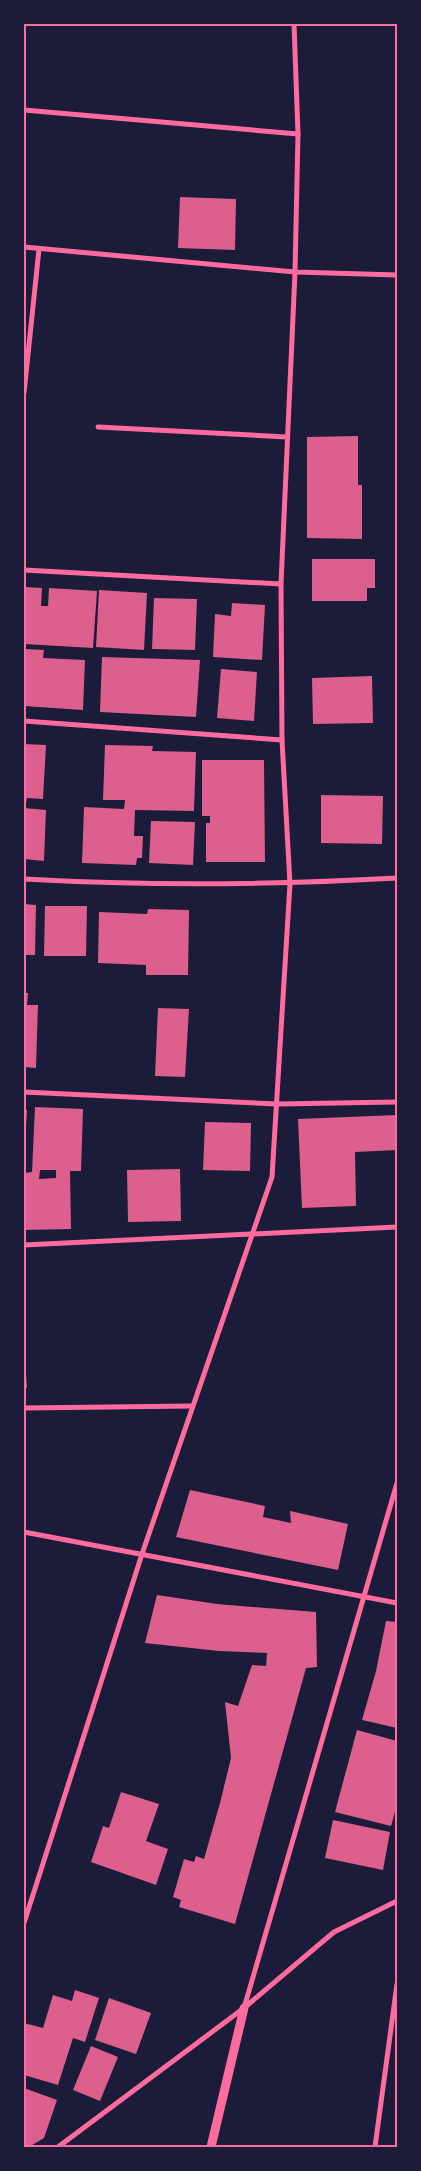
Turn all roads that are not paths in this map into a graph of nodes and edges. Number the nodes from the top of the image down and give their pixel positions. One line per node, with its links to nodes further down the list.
1 (294, 24): 3 (street)
2 (24, 110): 3 (street)
3 (298, 134): 6 (street)
4 (24, 247): 5 (street)
5 (40, 248): 6 (street); 8 (street)
6 (295, 272): 7 (street); 10 (street)
7 (397, 275)
8 (24, 393)
9 (98, 428): 10 (street)
10 (287, 437): 12 (street)
11 (24, 570): 12 (street)
12 (281, 584): 14 (street)
13 (24, 721): 14 (street)
14 (282, 740): 17 (street)
15 (397, 878): 17 (street)
16 (24, 879): 17 (street)
17 (290, 884): 20 (street)
18 (24, 1092): 20 (street)
19 (397, 1102): 20 (street)
20 (277, 1104): 22 (street)
21 (397, 1227): 22 (street)
22 (252, 1235): 23 (street); 24 (street)
23 (24, 1245)
24 (192, 1406): 25 (street); 28 (street)
25 (24, 1408)
26 (397, 1483): 29 (street)
27 (24, 1532): 28 (street)
28 (142, 1554): 29 (street); 32 (street)
29 (364, 1596): 30 (street); 34 (street)
30 (397, 1603)
31 (397, 1901): 34 (street)
32 (24, 1923)
33 (397, 1984): 37 (street)
34 (244, 2008): 35 (street); 36 (street)
35 (58, 2147)
36 (211, 2147)
37 (375, 2147)

